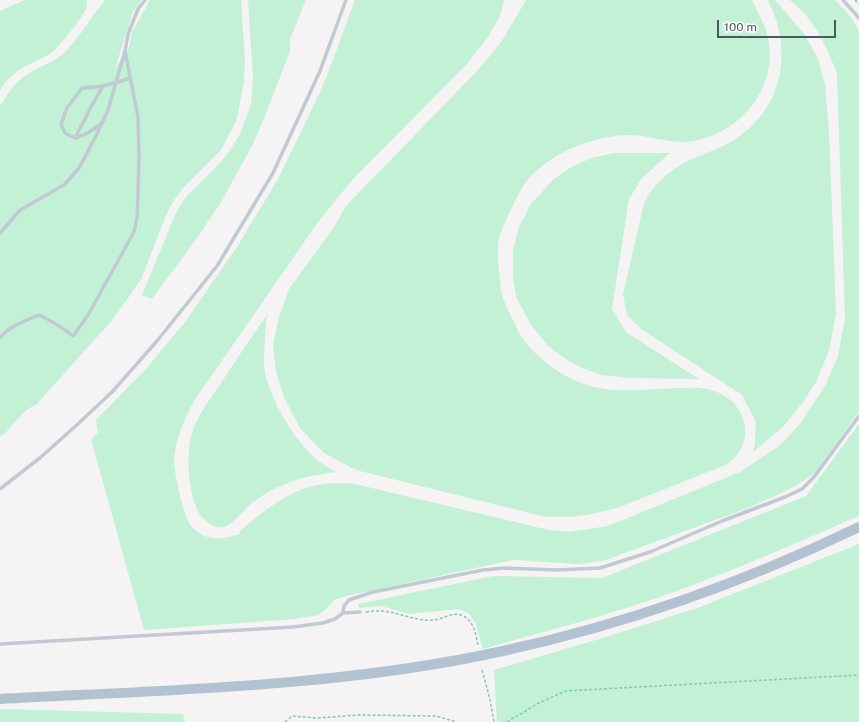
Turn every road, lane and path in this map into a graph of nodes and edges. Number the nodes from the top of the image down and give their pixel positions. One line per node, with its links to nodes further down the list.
1 (145, 0): 7 (lane)
2 (346, 0): 16 (lane)
3 (843, 0): 6 (lane)
4 (855, 0): 5 (path)
5 (859, 4)
6 (859, 18)
7 (125, 51): 8 (lane); 9 (lane)
8 (130, 78): 9 (lane); 14 (lane)
9 (115, 84): 10 (lane); 11 (lane)
10 (103, 86): 12 (lane); 12 (lane)
11 (102, 123): 12 (lane); 13 (lane)
12 (75, 138)
13 (0, 233)
14 (0, 338)
15 (859, 416): 19 (lane)
16 (0, 489)
17 (859, 527): 24 (main road)
18 (360, 612): 19 (lane); 21 (path)
19 (343, 613): 20 (lane)
20 (0, 644)
21 (478, 646)
22 (482, 670): 27 (path)
23 (859, 675): 28 (path)
24 (0, 699)
25 (285, 722): 26 (path)
26 (456, 722)
27 (494, 722)
28 (507, 722)

